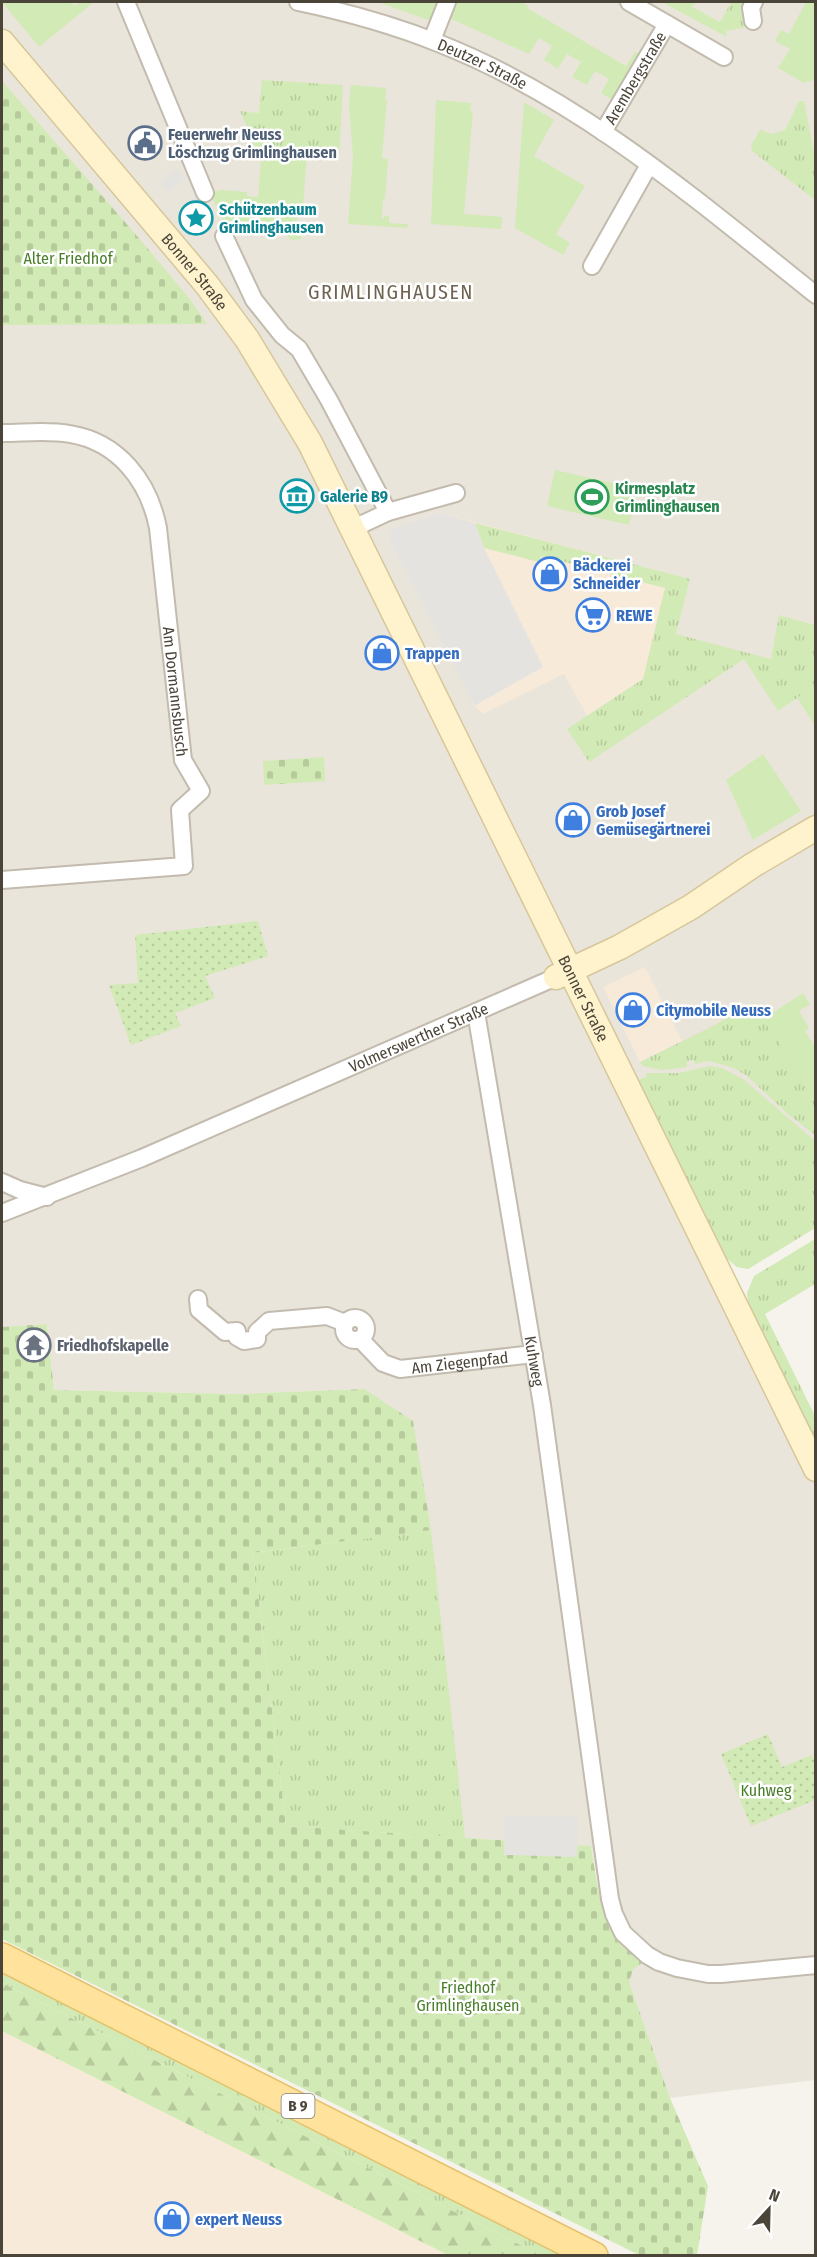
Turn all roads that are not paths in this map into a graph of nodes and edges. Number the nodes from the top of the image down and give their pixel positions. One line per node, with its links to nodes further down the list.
1 (126, 2): 13 (street)
2 (298, 2): 8 (street, Deutzer Straße)
3 (447, 2): 8 (street)
4 (628, 2): 7 (street, Arembergstraße)
5 (754, 2): 6 (street)
6 (753, 21)
7 (667, 24): 10 (street, Arembergstraße); 11 (street, Arembergstraße)
8 (432, 40): 11 (street, Deutzer Straße)
9 (2, 42): 20 (main road, Bonner Straße)
10 (724, 57)
11 (603, 132): 12 (street, Deutzer Straße)
12 (649, 165): 15 (street); 16 (street, Deutzer Straße)
13 (206, 193)
14 (224, 236): 19 (street)
15 (592, 266)
16 (816, 295)
17 (2, 434): 22 (street, Am Dormannsbusch)
18 (456, 493): 19 (street)
19 (388, 512): 20 (street)
20 (354, 528): 23 (main road, Bonner Straße)
21 (816, 828): 23 (main road, Volmerswerther Straße)
22 (2, 880)
23 (563, 974): 24 (street, Volmerswerther Straße); 30 (main road, Bonner Straße)
24 (476, 1012): 26 (street, Volmerswerther Straße); 29 (street, Kuhweg)
25 (2, 1182): 26 (street)
26 (47, 1197): 27 (street, Volmerswerther Straße)
27 (2, 1214)
28 (198, 1299): 29 (street, Am Ziegenpfad)
29 (534, 1354): 32 (street, Kuhweg)
30 (816, 1469)
31 (2, 1957): 33 (main road, B 9)
32 (816, 1965)
33 (594, 2256)

